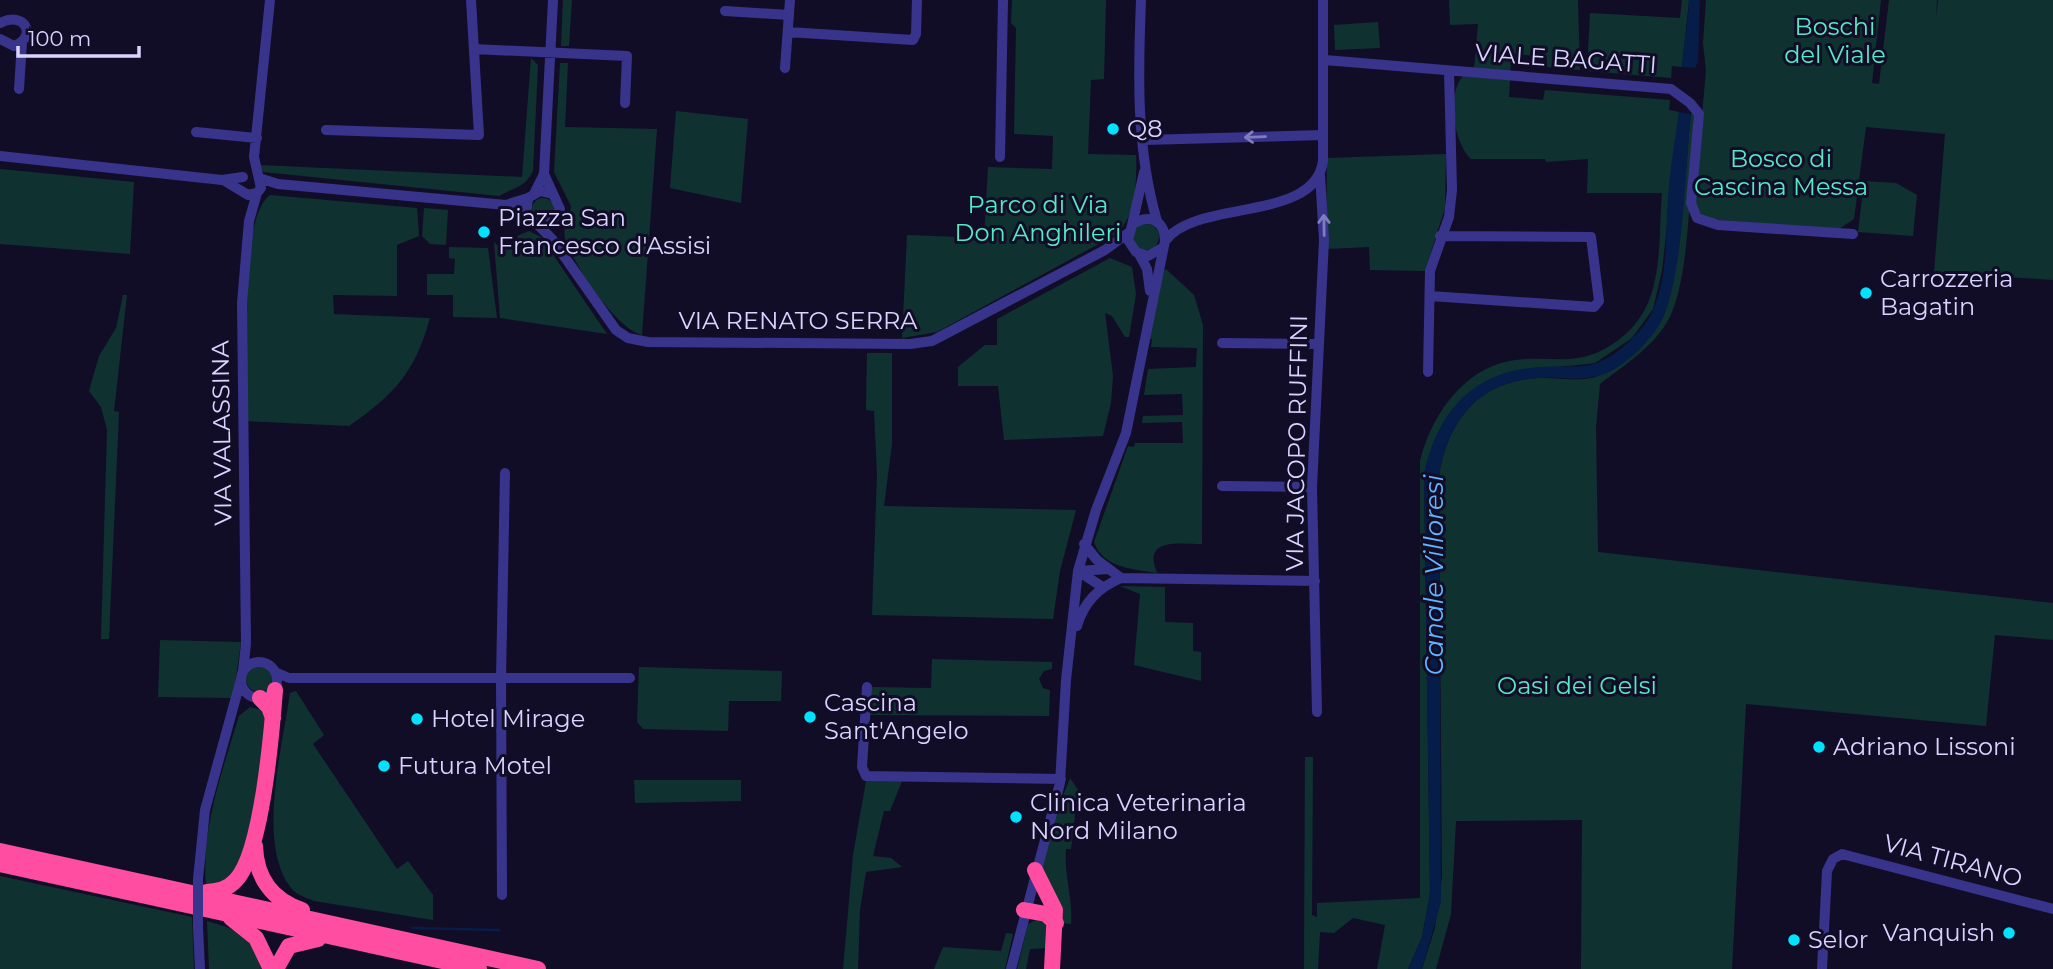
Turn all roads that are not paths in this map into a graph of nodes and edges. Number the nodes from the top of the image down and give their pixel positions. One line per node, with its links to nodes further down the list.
1 (270, 0): 26 (street)
2 (461, 0): 3 (street)
3 (471, 0): 16 (street)
4 (553, 0): 17 (street)
5 (790, 0): 11 (street)
6 (917, 0): 13 (street)
7 (1003, 0): 29 (street)
8 (1141, 0): 27 (street)
9 (1322, 0): 18 (street, VIA JACOPO RUFFINI)
10 (725, 10): 11 (street)
11 (789, 15): 13 (street)
12 (0, 23): 15 (street)
13 (788, 32): 19 (street)
14 (0, 39): 15 (street)
15 (22, 42): 21 (street)
16 (474, 49): 17 (street); 23 (street)
17 (550, 53): 22 (street); 31 (street)
18 (1325, 60): 20 (street, VIALE BAGATTI); 25 (street, VIA JACOPO RUFFINI)
19 (785, 68)
20 (1449, 71): 48 (street, VIALE BAGATTI); 49 (street)
21 (19, 89)
22 (625, 103)
23 (326, 130)
24 (196, 132): 26 (street)
25 (1323, 135): 27 (street, one-way to 27); 32 (street, VIA JACOPO RUFFINI)
26 (257, 138): 33 (street)
27 (1143, 140): 30 (street)
28 (0, 156): 34 (street)
29 (999, 158)
30 (1145, 162): 44 (street); 47 (street)
31 (544, 174): 38 (street); 39 (street)
32 (1320, 175): 46 (street); 57 (street, VIA JACOPO RUFFINI, one-way to 32)
33 (252, 176): 34 (street); 35 (street); 36 (street, VIA VALASSINA); 37 (street)
34 (222, 180): 36 (street)
35 (278, 184): 37 (street); 40 (street)
36 (243, 191): 37 (street); 43 (street, VIA VALASSINA)
37 (258, 192): 43 (street, VIA VALASSINA)
38 (553, 194): 39 (street); 42 (street)
39 (532, 195): 40 (street); 41 (street)
40 (506, 205): 41 (street)
41 (528, 218): 45 (street)
42 (557, 218): 45 (street); 51 (street)
43 (248, 221): 68 (street, VIA VALASSINA)
44 (1158, 222): 46 (street); 47 (street); 50 (street)
45 (538, 225): 51 (street, VIA RENATO SERRA)
46 (1186, 225): 50 (street)
47 (1130, 229): 52 (street, VIA RENATO SERRA); 53 (street)
48 (1853, 234)
49 (1440, 236): 54 (street); 54 (street)
50 (1163, 244): 53 (street); 55 (street)
51 (557, 246): 52 (street, VIA RENATO SERRA)
52 (1105, 250): 53 (street, VIA RENATO SERRA)
53 (1136, 252): 55 (street)
54 (1430, 296): 58 (street)
55 (1150, 305): 62 (street)
56 (1222, 343): 57 (street)
57 (1319, 344): 61 (street, VIA JACOPO RUFFINI)
58 (1428, 372)
59 (505, 473): 73 (street)
60 (1222, 486): 61 (street)
61 (1312, 487): 66 (street, VIA JACOPO RUFFINI)
62 (1084, 544): 63 (street); 64 (street)
63 (1111, 569): 64 (street); 65 (street)
64 (1078, 571): 67 (street); 75 (street)
65 (1121, 578): 66 (street); 67 (street)
66 (1315, 581): 80 (street, VIA JACOPO RUFFINI)
67 (1101, 586): 75 (street)
68 (246, 644): 69 (street); 71 (street, VIA VALASSINA)
69 (259, 662): 70 (street); 71 (street)
70 (275, 672): 72 (street); 77 (street)
71 (242, 675): 78 (street); 79 (street, VIA VALASSINA)
72 (289, 678): 73 (street); 77 (street)
73 (500, 678): 74 (street); 90 (street)
74 (630, 678)
75 (1066, 680): 82 (street)
76 (867, 687): 82 (street)
77 (275, 689): 78 (street); 81 (highway)
78 (256, 697): 79 (street); 81 (highway)
79 (233, 707): 89 (street, VIA VALASSINA)
80 (1317, 712)
81 (273, 718): 83 (highway)
82 (1061, 779): 86 (street)
83 (255, 835): 89 (highway); 95 (highway)
84 (0, 851): 89 (highway)
85 (0, 864): 88 (highway)
86 (1035, 870): 91 (highway); 92 (street)
87 (0, 871): 88 (highway)
88 (33, 871): 93 (highway)
89 (195, 886): 95 (highway); 98 (street, VIA VALASSINA, bridge)
90 (502, 895)
91 (1053, 904): 92 (highway); 96 (highway)
92 (1026, 905): 96 (highway); 103 (street)
93 (209, 909): 97 (highway); 99 (highway)
94 (2053, 909): 105 (street, VIA TIRANO)
95 (325, 923): 102 (highway)
96 (1056, 923): 104 (highway)
97 (345, 940): 100 (highway); 101 (highway)
98 (200, 969)
99 (271, 969)
100 (276, 969)
101 (479, 969)
102 (538, 969)
103 (1011, 969)
104 (1052, 969)
105 (1822, 969)

